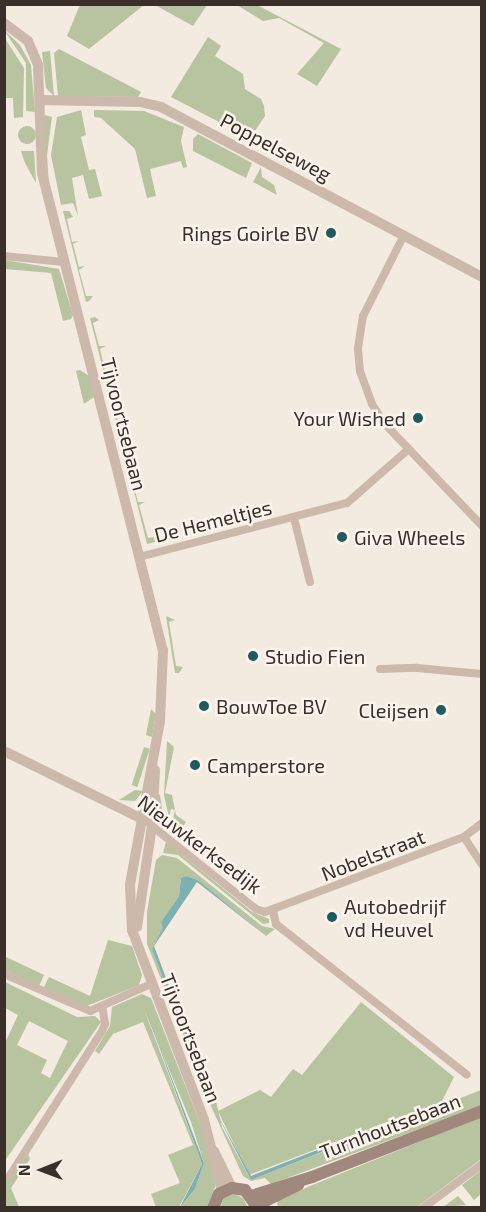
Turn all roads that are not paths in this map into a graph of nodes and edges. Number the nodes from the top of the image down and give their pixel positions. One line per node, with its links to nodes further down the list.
1 (4, 23): 2 (street, Tijvoortsebaan)
2 (40, 100): 3 (street, Poppelseweg); 5 (street, Tijvoortsebaan)
3 (404, 235): 6 (street, Poppelseweg); 7 (street)
4 (4, 256): 5 (street)
5 (64, 262): 10 (street, Tijvoortsebaan)
6 (482, 277)
7 (409, 449): 8 (street, De Hemeltjes); 9 (street)
8 (294, 518): 10 (street, De Hemeltjes); 11 (street, De Hemeltjes)
9 (482, 526)
10 (139, 557): 15 (street, Tijvoortsebaan)
11 (310, 582)
12 (380, 669): 13 (street)
13 (482, 674)
14 (4, 750): 16 (street, Nieuwkerksedijk)
15 (154, 758): 16 (street, Tijvoortsebaan); 18 (street, Tijvoortsebaan)
16 (141, 817): 18 (street, Nieuwkerksedijk); 22 (street, Tijvoortsebaan)
17 (482, 823): 19 (street, Nobelstraat)
18 (152, 826): 21 (street, Nieuwkerksedijk); 22 (street, Tijvoortsebaan)
19 (464, 837): 20 (street); 21 (street, Nobelstraat)
20 (482, 865)
21 (273, 911): 26 (street, Nieuwkerksedijk)
22 (136, 941): 24 (street, Tijvoortsebaan)
23 (4, 974): 25 (street)
24 (151, 984): 25 (street); 30 (street, Tijvoortsebaan)
25 (102, 1006): 29 (street)
26 (467, 1075)
27 (482, 1111): 31 (main road, Turnhoutsebaan)
28 (482, 1164): 33 (street)
29 (9, 1177)
30 (227, 1189): 31 (main road); 32 (main road)
31 (254, 1203)
32 (213, 1208)
33 (423, 1208)

